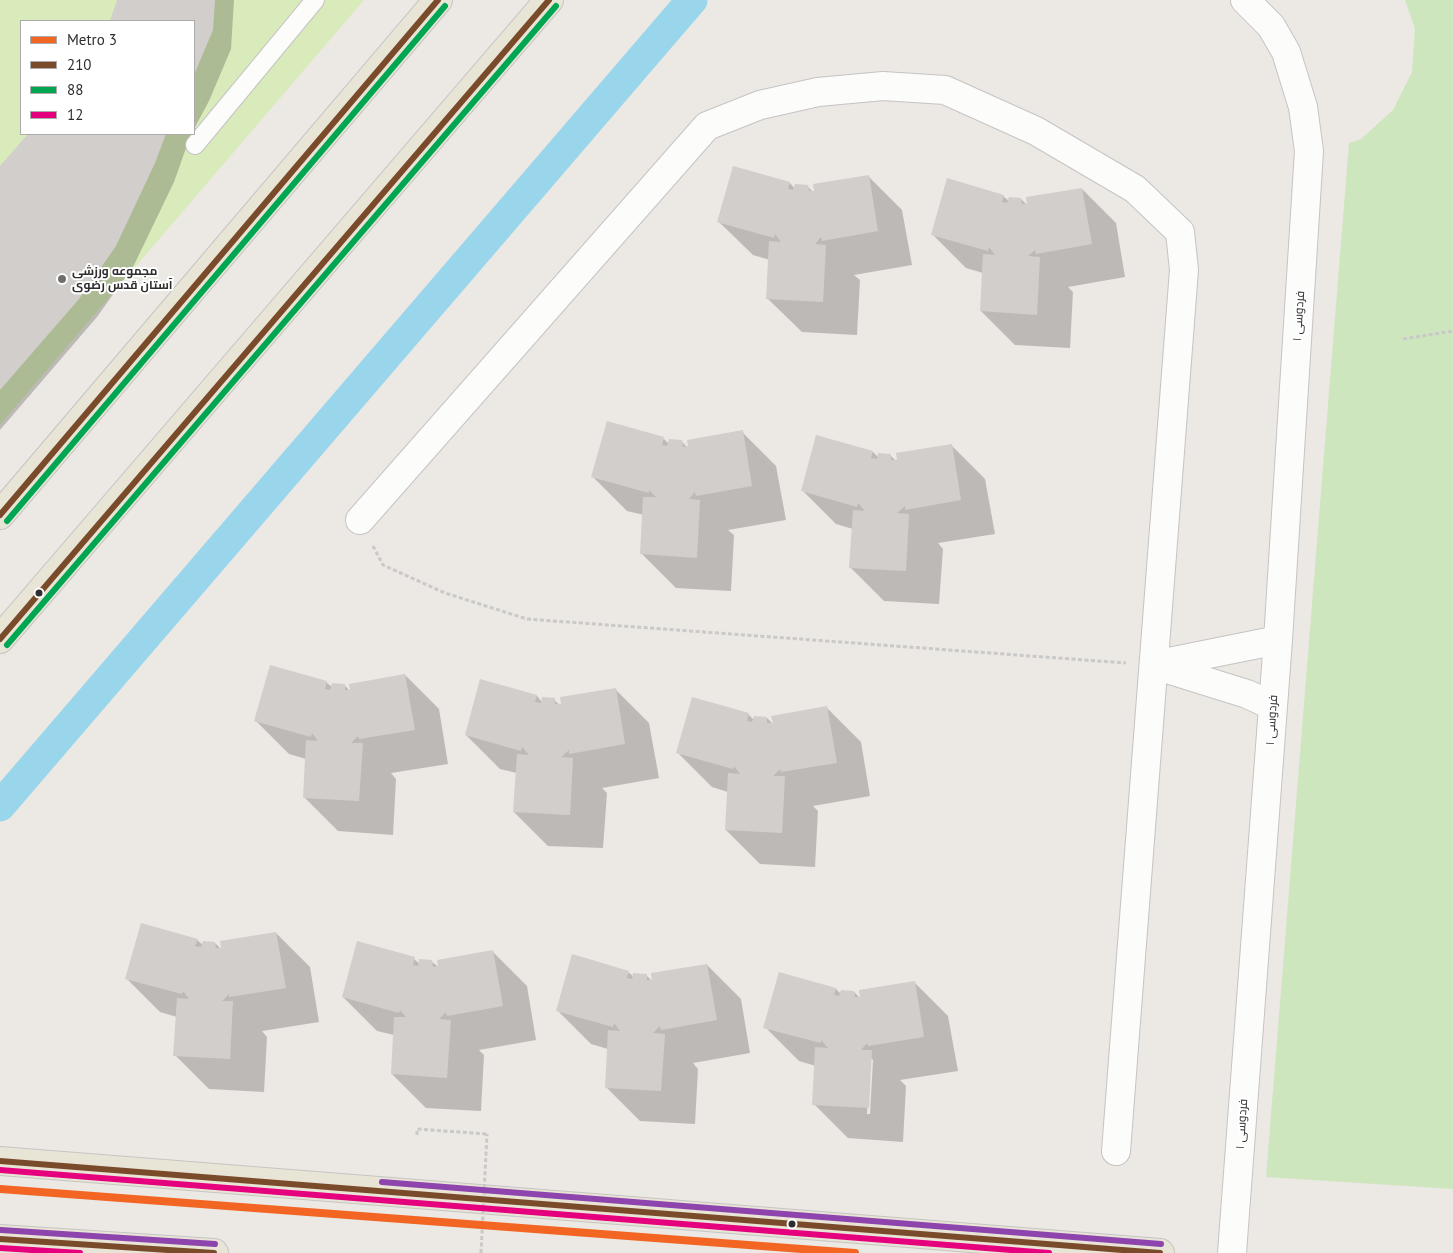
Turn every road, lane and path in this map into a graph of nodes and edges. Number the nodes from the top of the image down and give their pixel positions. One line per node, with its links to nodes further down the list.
1 (314, 0): 5 (lane)
2 (438, 0): 8 (main road)
3 (549, 0): 10 (main road)
4 (1245, 0): 11 (street, فردوسی ۱)
5 (195, 145)
6 (1453, 331): 7 (path)
7 (1403, 339)
8 (0, 515)
9 (360, 520): 12 (path); 12 (street)
10 (0, 639)
11 (1278, 640): 12 (street); 13 (street, فردوسی ۱)
12 (1154, 665): 13 (street); 15 (street)
13 (1273, 706): 21 (street, فردوسی ۱)
14 (417, 1135): 19 (path, bridge)
15 (1116, 1151)
16 (0, 1161): 20 (main road)
17 (0, 1239): 18 (main road)
18 (214, 1253)
19 (481, 1253)
20 (1160, 1253)
21 (1232, 1253)

